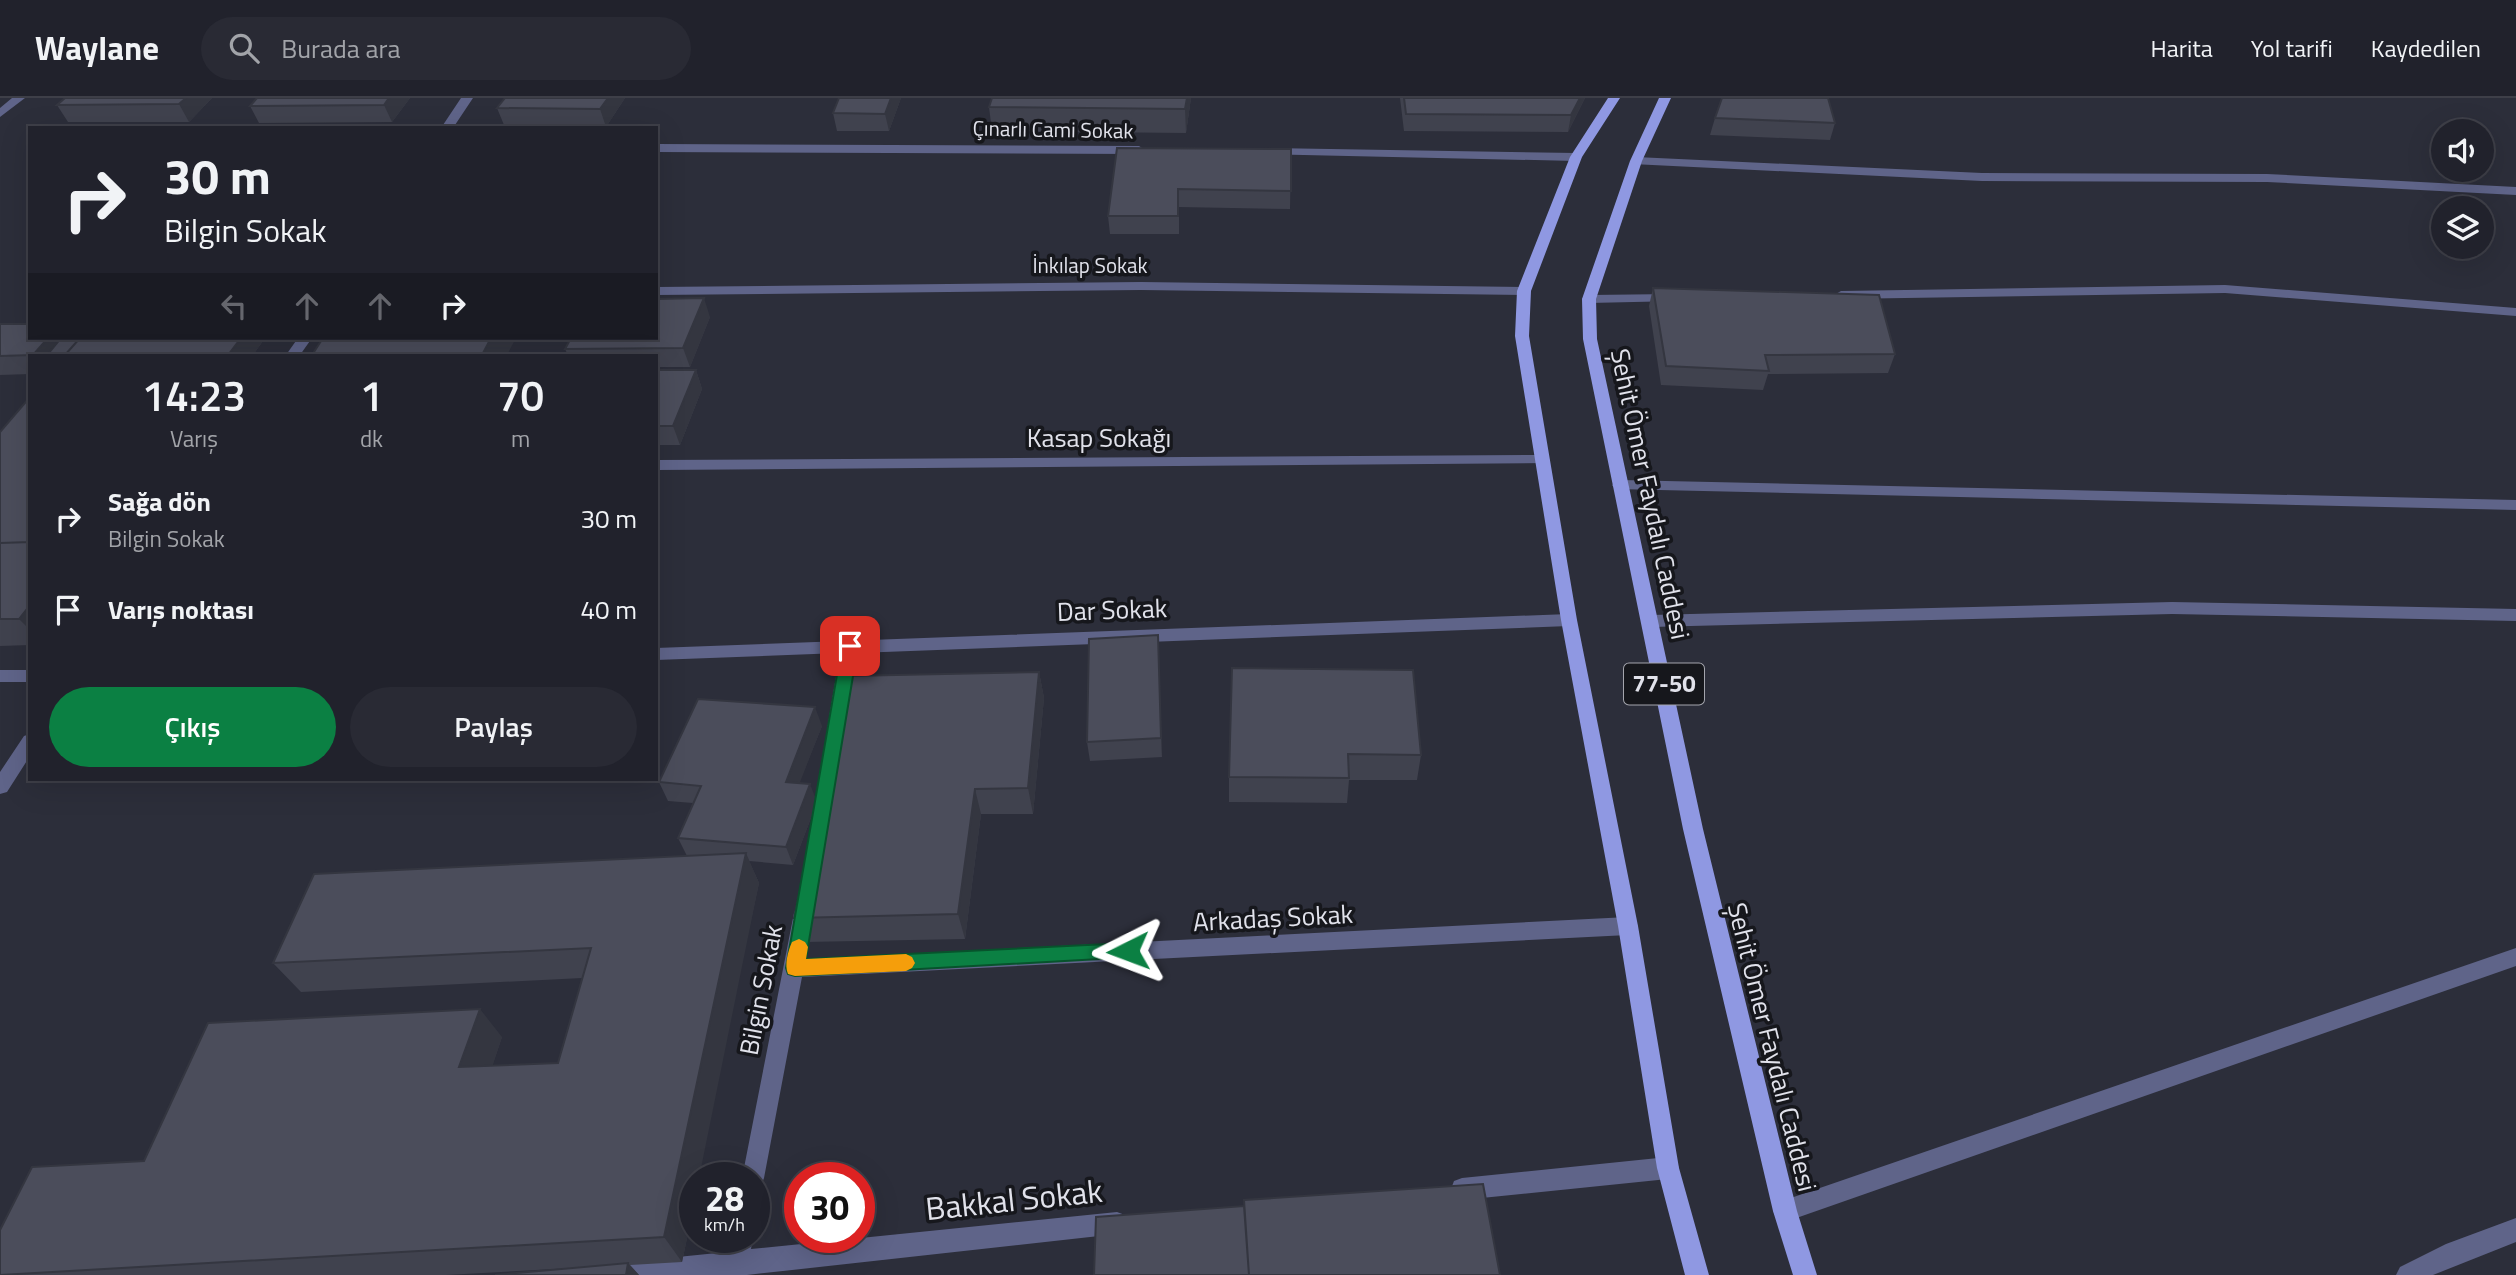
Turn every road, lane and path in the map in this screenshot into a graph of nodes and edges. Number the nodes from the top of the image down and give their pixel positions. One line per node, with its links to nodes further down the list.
1 (19, 98): 5 (street)
2 (467, 98): 6 (street)
3 (1614, 98): 10 (main road, 77-50)
4 (1665, 98): 11 (main road, Şehit Ömer Faydalı Caddesi / 77-50)
5 (0, 114)
6 (448, 126)
7 (658, 148): 8 (street, Çınarlı Cami Sokak)
8 (1149, 150)
9 (1259, 152): 10 (street)
10 (1576, 157): 13 (main road, 77-50)
11 (1636, 162): 12 (street); 17 (main road, Şehit Ömer Faydalı Caddesi / 77-50)
12 (2516, 191)
13 (1524, 290): 14 (street, İnkılap Sokak); 19 (main road, 77-50)
14 (658, 291)
15 (1824, 295): 18 (street)
16 (1686, 298): 17 (street)
17 (1589, 299): 21 (main road, Şehit Ömer Faydalı Caddesi / 77-50)
18 (2516, 312)
19 (1542, 460): 20 (street, Kasap Sokağı); 24 (main road, 77-50)
20 (658, 465)
21 (1620, 485): 22 (street); 25 (main road, Şehit Ömer Faydalı Caddesi / 77-50)
22 (2516, 505)
23 (2516, 615): 25 (street)
24 (1569, 620): 26 (street, Dar Sokak); 34 (main road, 77-50)
25 (1651, 621): 40 (main road, Şehit Ömer Faydalı Caddesi / 77-50)
26 (850, 646): 27 (street, Dar Sokak); 31 (street)
27 (658, 654)
28 (0, 676): 29 (street)
29 (28, 676)
30 (28, 744): 32 (street)
31 (832, 754)
32 (0, 787)
33 (809, 888): 36 (street, Bilgin Sokak)
34 (1628, 926): 36 (street, Arkadaş Sokak); 38 (main road, 77-50)
35 (2516, 957): 40 (street)
36 (795, 968): 37 (street, Bilgin Sokak)
37 (756, 1162)
38 (1668, 1168): 39 (street); 45 (main road, 77-50)
39 (1445, 1190)
40 (1785, 1211): 46 (main road, Şehit Ömer Faydalı Caddesi / 77-50)
41 (1140, 1221): 43 (street, Bakkal Sokak)
42 (2516, 1230): 47 (street)
43 (736, 1268): 44 (street, Bakkal Sokak)
44 (618, 1275)
45 (1697, 1275)
46 (1805, 1275)
47 (2408, 1275)

